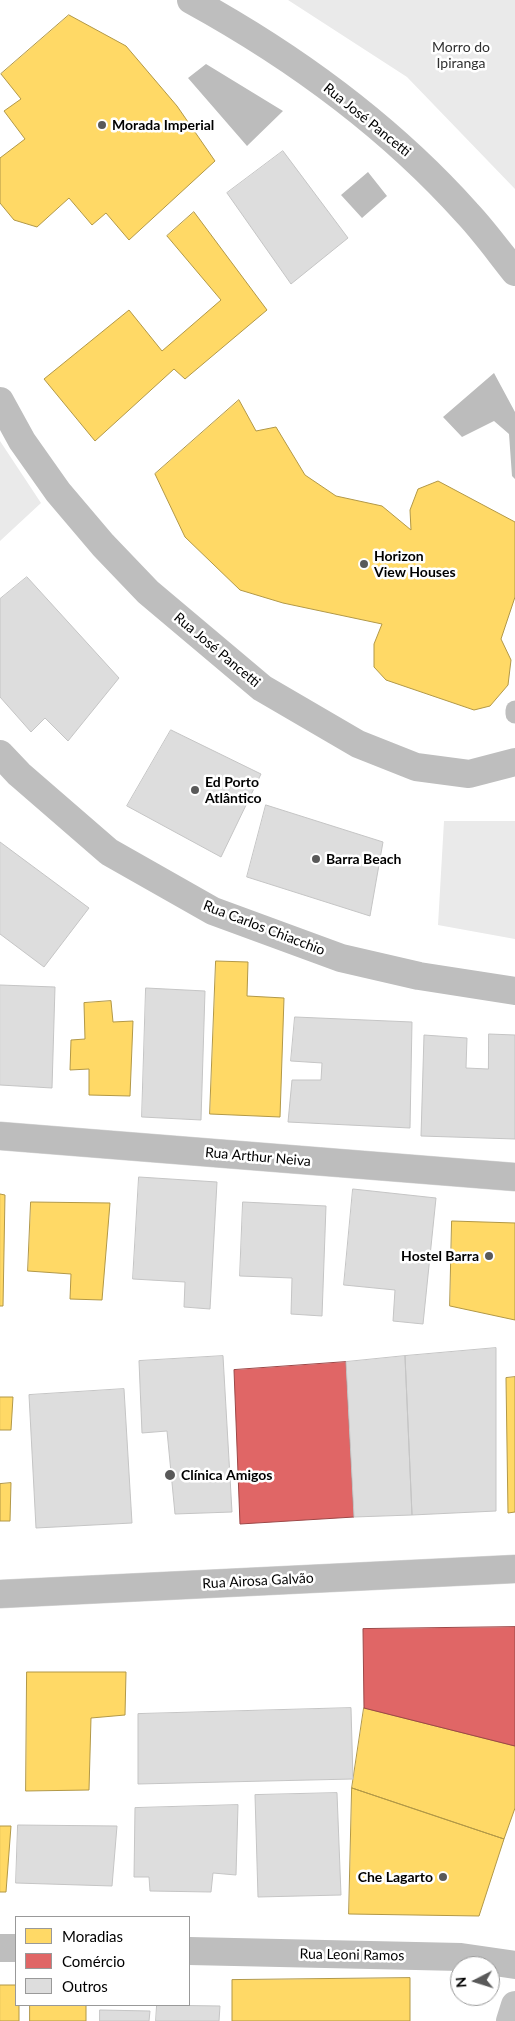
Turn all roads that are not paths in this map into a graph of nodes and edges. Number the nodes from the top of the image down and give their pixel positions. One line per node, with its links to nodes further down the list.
1 (191, 0): 2 (street, Rua José Pancetti)
2 (515, 272)
3 (0, 401): 5 (street, Rua José Pancetti)
4 (0, 754): 6 (street, Rua Carlos Chiacchio)
5 (515, 762)
6 (515, 991)
7 (0, 1136): 8 (main road, Rua Arthur Neiva)
8 (515, 1177)
9 (515, 1568): 10 (main road, Rua Airosa Galvão)
10 (0, 1594)
11 (0, 1948): 12 (street)
12 (15, 1948)
13 (190, 1952): 14 (street, Rua Leoni Ramos)
14 (515, 1964)
15 (515, 2005): 16 (street)
16 (510, 2021)

